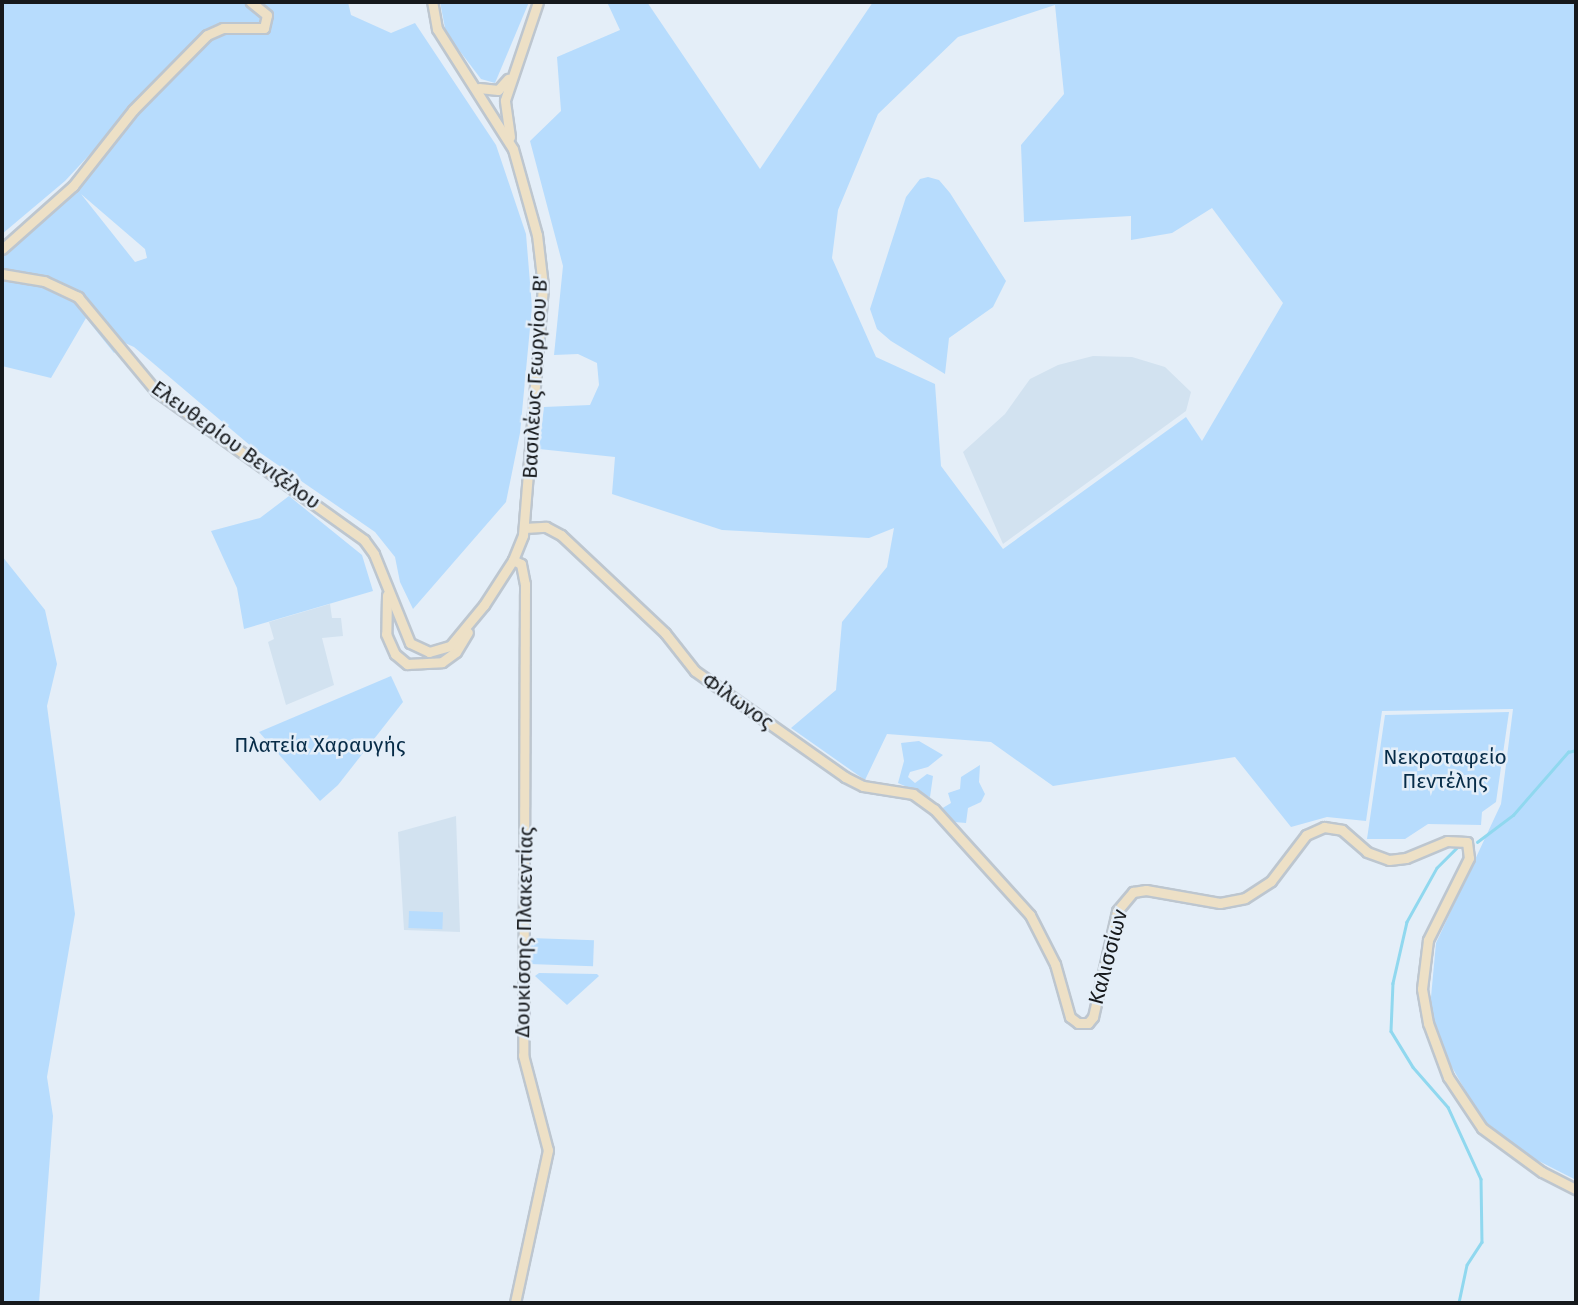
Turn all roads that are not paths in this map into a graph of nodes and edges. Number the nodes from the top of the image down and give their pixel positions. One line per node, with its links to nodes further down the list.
1 (251, 2): 7 (main road)
2 (432, 2): 5 (main road, Βασιλέως Γεωργίου Β')
3 (538, 2): 4 (main road)
4 (513, 72): 5 (main road); 6 (main road)
5 (478, 87): 6 (main road, Βασιλέως Γεωργίου Β')
6 (513, 149): 9 (main road, Βασιλέως Γεωργίου Β')
7 (2, 249)
8 (2, 274): 11 (main road, Ελευθερίου Βενιζέλου)
9 (524, 528): 10 (main road, Βασιλέως Γεωργίου Β'); 13 (main road, Φίλωνος)
10 (513, 560): 12 (main road, Βασιλέως Γεωργίου Β'); 15 (main road, Δουκίσσης Πλακεντίας)
11 (387, 590): 12 (main road, Ελευθερίου Βενιζέλου); 12 (main road, Ελευθερίου Βενιζέλου)
12 (471, 624)
13 (972, 848): 14 (main road, Καλισσίων)
14 (1576, 1189)
15 (515, 1303)

